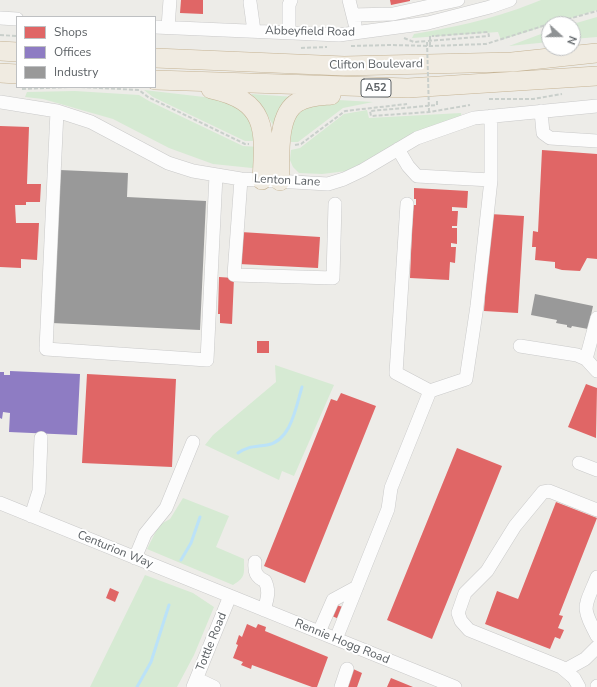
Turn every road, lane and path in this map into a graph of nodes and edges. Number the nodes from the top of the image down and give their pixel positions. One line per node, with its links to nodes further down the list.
1 (170, 0): 12 (street)
2 (290, 0): 14 (street)
3 (350, 0): 8 (street)
4 (458, 0): 8 (street)
5 (510, 0): 15 (street, Abbeyfield Road)
6 (250, 1): 13 (street)
7 (597, 11): 9 (path)
8 (353, 15): 15 (street)
9 (579, 16)
10 (0, 18): 11 (street)
11 (16, 19)
12 (161, 27): 13 (street, Abbeyfield Road)
13 (254, 31): 14 (street, Abbeyfield Road)
14 (289, 33): 15 (street, Abbeyfield Road)
15 (357, 33)
16 (0, 35): 17 (path)
17 (16, 36)
18 (408, 40): 19 (path)
19 (427, 41): 20 (path, bridge); 39 (path, bridge)
20 (430, 46)
21 (0, 51): 22 (highway)
22 (16, 52)
23 (593, 52): 24 (highway, Clifton Boulevard / A52)
24 (156, 58)
25 (0, 73): 29 (highway)
26 (597, 76): 31 (highway, Clifton Boulevard / A52)
27 (156, 80): 31 (highway, Clifton Boulevard / A52)
28 (156, 80): 42 (highway)
29 (16, 81)
30 (100, 88): 42 (path)
31 (408, 88): 47 (highway)
32 (568, 93): 33 (path)
33 (486, 98)
34 (0, 102): 37 (street, Lenton Lane)
35 (470, 105): 39 (path)
36 (597, 106): 38 (street, Lenton Lane)
37 (57, 111): 45 (street, Lenton Lane); 45 (street)
38 (541, 111): 40 (street, Lenton Lane); 41 (street)
39 (430, 112): 43 (path, bridge)
40 (491, 116): 44 (street, Lenton Lane); 48 (street)
41 (597, 141)
42 (264, 144): 47 (highway)
43 (290, 146)
44 (398, 148): 47 (street, Lenton Lane); 48 (street)
45 (216, 175): 46 (street, Lenton Lane)
46 (241, 179): 47 (street, Lenton Lane); 49 (street)
47 (271, 180)
48 (491, 180): 55 (street)
49 (335, 204)
50 (407, 204): 55 (street)
51 (597, 318): 53 (street)
52 (520, 346): 53 (street)
53 (586, 359): 54 (street)
54 (597, 370)
55 (430, 391): 66 (street)
56 (41, 438): 62 (street)
57 (193, 442): 63 (street)
58 (579, 463): 59 (street)
59 (597, 470)
60 (0, 503): 62 (street, Centurion Way)
61 (597, 510): 74 (street)
62 (31, 516): 63 (street, Centurion Way)
63 (135, 558): 67 (street, Centurion Way)
64 (255, 562): 68 (street)
65 (597, 577): 70 (street)
66 (356, 587): 69 (street); 71 (street)
67 (230, 596): 68 (street, Rennie Hogg Road); 75 (street, Tottle Road)
68 (264, 610): 69 (street, Rennie Hogg Road)
69 (319, 632): 71 (street, Rennie Hogg Road)
70 (597, 636)
71 (336, 639): 78 (street, Rennie Hogg Road)
72 (597, 647): 74 (street)
73 (347, 669): 77 (street)
74 (565, 670): 79 (street)
75 (195, 683): 76 (street)
76 (214, 687)
77 (341, 687)
78 (455, 687)
79 (579, 687)

